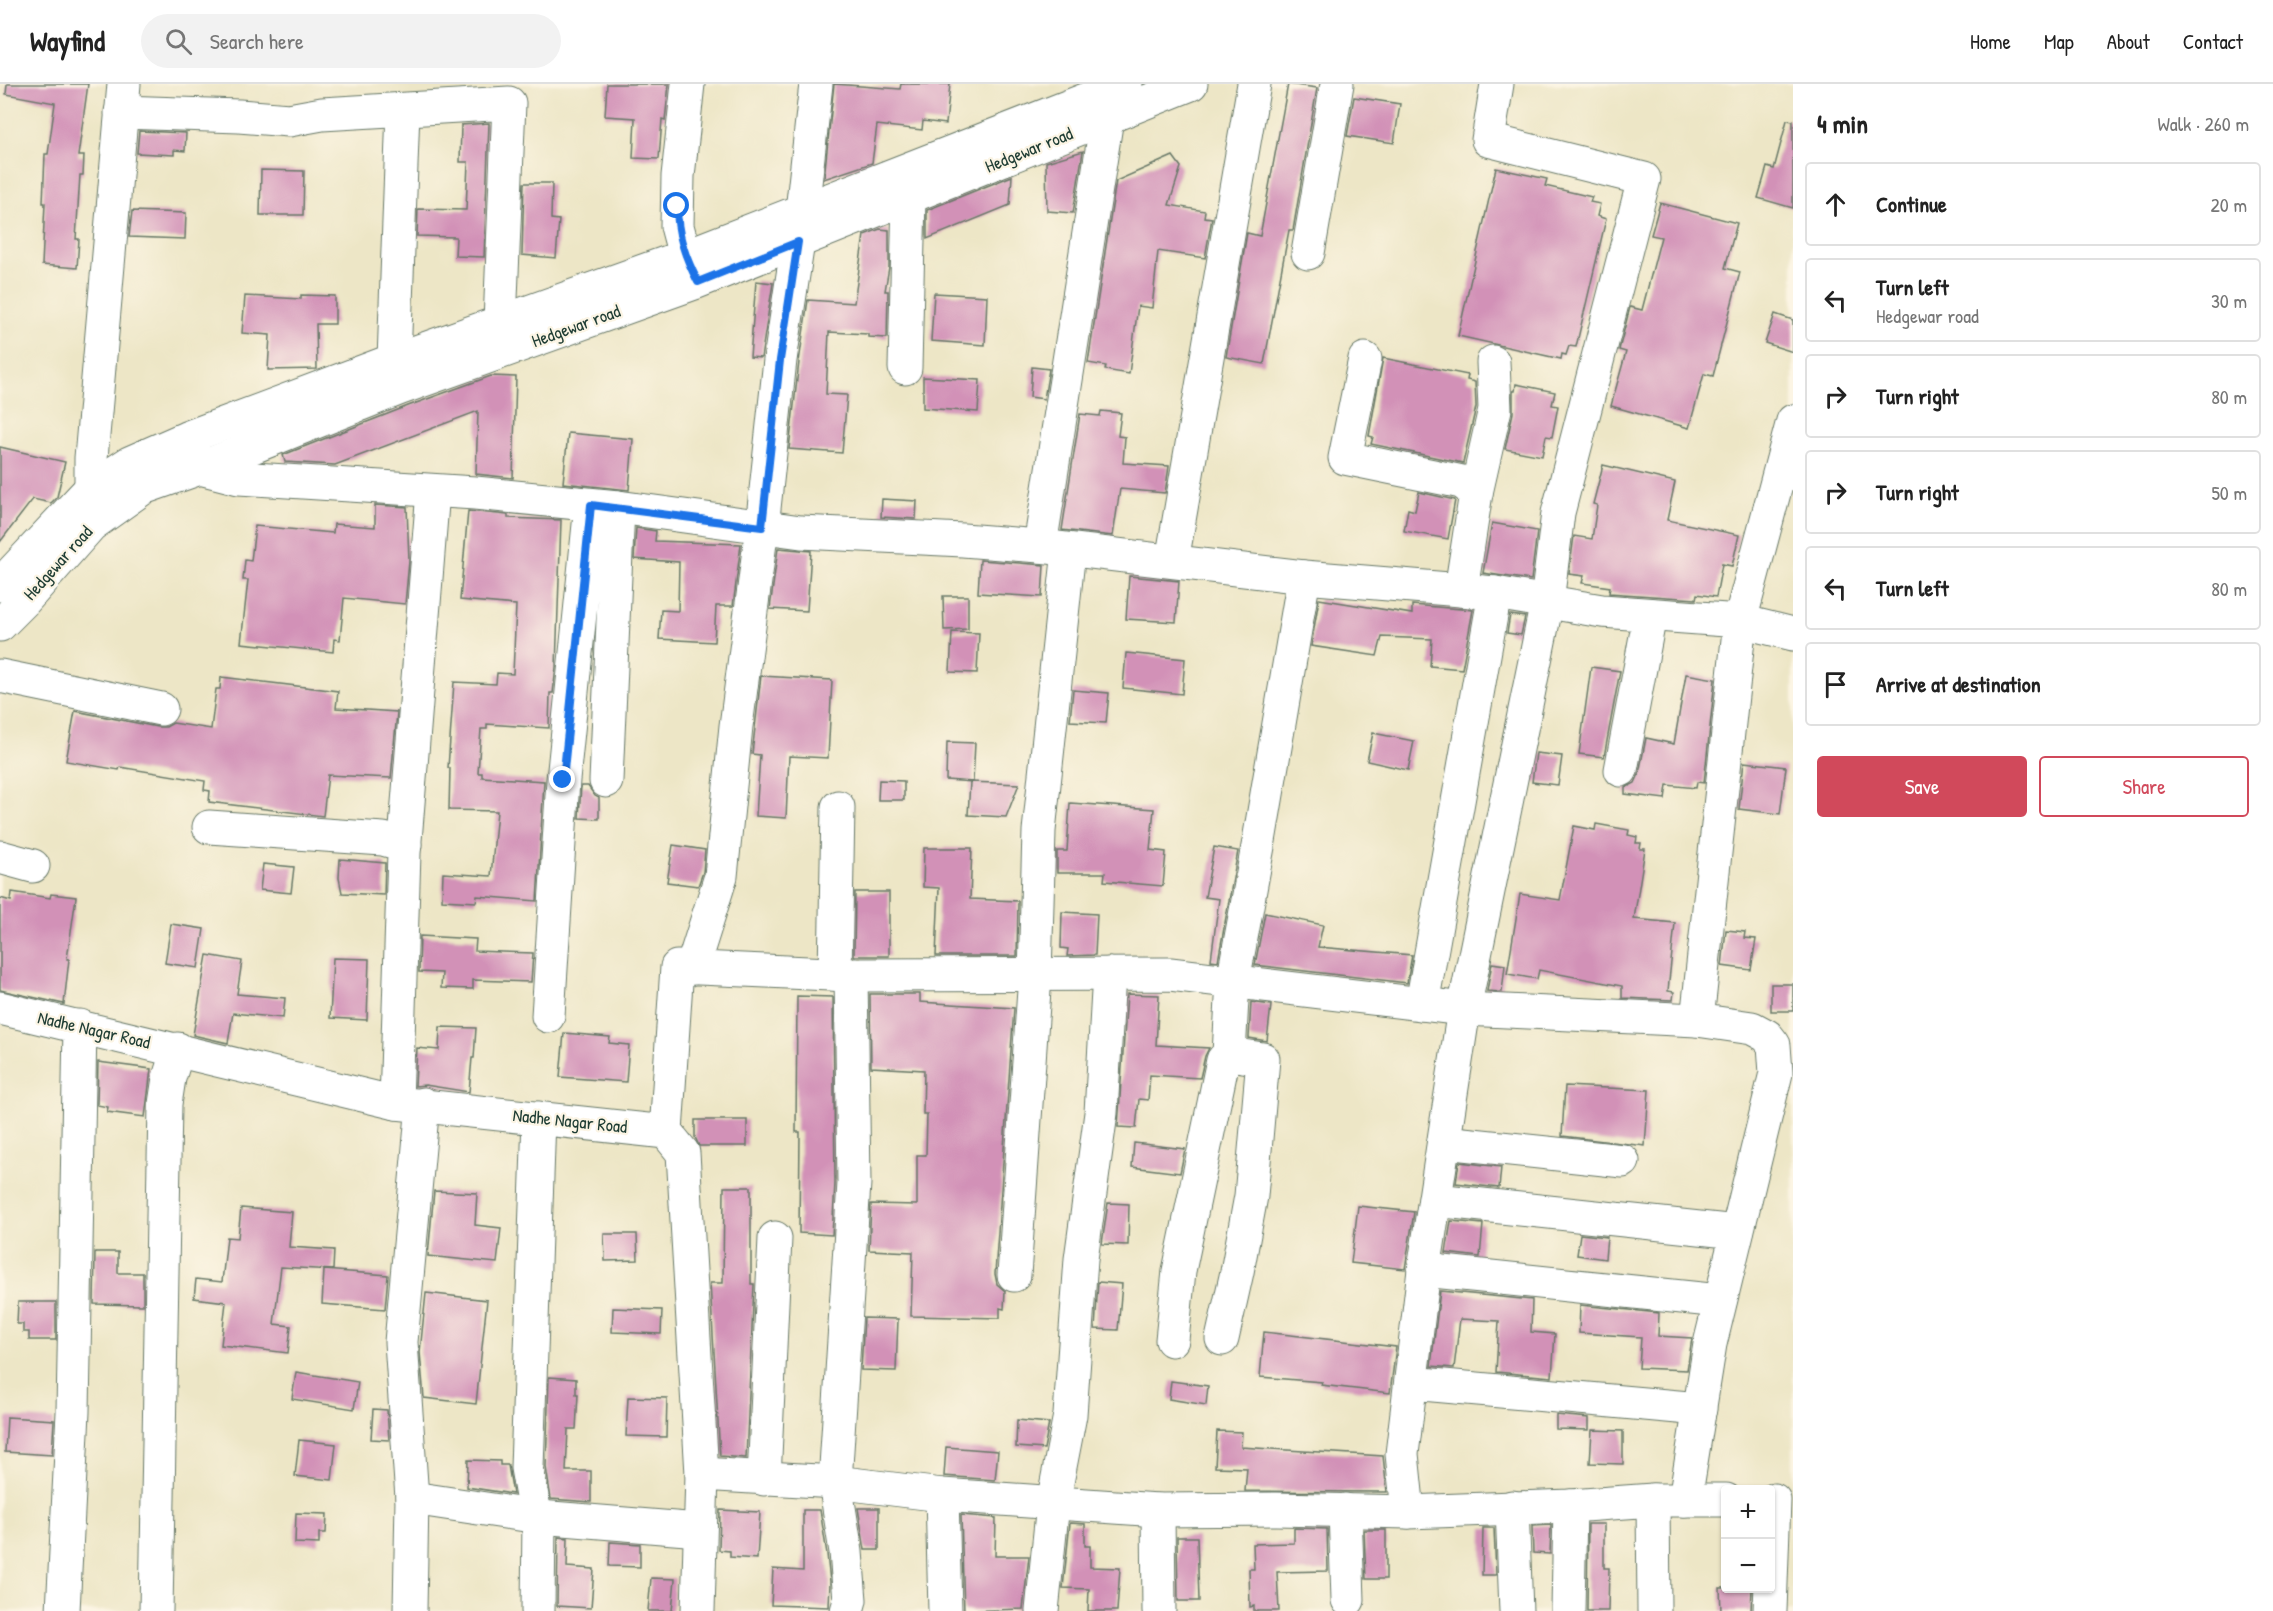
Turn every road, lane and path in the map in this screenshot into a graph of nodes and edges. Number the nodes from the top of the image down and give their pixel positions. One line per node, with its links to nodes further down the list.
1 (688, 84): 13 (street)
2 (816, 84): 11 (street)
3 (1191, 84): 7 (street, Hedgewar road)
4 (1254, 84): 29 (street)
5 (1337, 84): 12 (street)
6 (1497, 84): 34 (street)
7 (1113, 94): 10 (street, Hedgewar road); 11 (street, Hedgewar road); 28 (street)
8 (122, 98): 9 (street); 22 (street)
9 (403, 110): 14 (street); 18 (street)
10 (909, 197): 11 (street, Hedgewar road); 17 (street)
11 (800, 226): 13 (street, Hedgewar road); 27 (street)
12 (1308, 253)
13 (691, 269): 14 (street, Hedgewar road); 18 (street, Hedgewar road)
14 (500, 322): 18 (street, Hedgewar road)
15 (1365, 359): 24 (street)
16 (1493, 362): 24 (street)
17 (904, 368)
18 (398, 374): 20 (street, Hedgewar road); 21 (street, Hedgewar road)
19 (1793, 421): 36 (street)
20 (186, 438): 21 (street); 22 (street, Hedgewar road)
21 (200, 468): 23 (street); 26 (street, Hedgewar road)
22 (91, 488): 26 (street); 31 (street, Hedgewar road)
23 (433, 491): 25 (street); 45 (street)
24 (1476, 494): 32 (street)
25 (605, 506): 27 (street); 42 (street); 56 (street)
26 (91, 525): 37 (street, Hedgewar road)
27 (762, 527): 28 (street); 48 (street)
28 (1054, 548): 29 (street); 51 (street)
29 (1172, 561): 30 (street)
30 (1304, 577): 32 (street); 52 (street)
31 (0, 585)
32 (1461, 590): 33 (street)
33 (1495, 593): 34 (street); 53 (street)
34 (1547, 602): 35 (street); 55 (street)
35 (1650, 615): 36 (street); 41 (street)
36 (1740, 621): 38 (street); 57 (street)
37 (0, 625)
38 (1793, 634)
39 (0, 676): 40 (street)
40 (161, 709)
41 (1621, 770)
42 (606, 781)
43 (838, 807): 49 (street)
44 (209, 827): 45 (street)
45 (405, 845): 61 (street)
46 (0, 858): 47 (street)
47 (33, 866)
48 (692, 968): 49 (street); 63 (street)
49 (843, 974): 51 (street); 78 (street)
50 (1109, 975): 51 (street); 52 (street); 85 (street)
51 (1035, 976): 70 (street)
52 (1233, 981): 53 (street); 60 (street)
53 (1422, 1004): 55 (street)
54 (0, 1008): 58 (street, Nadhe Nagar Road)
55 (1464, 1009): 57 (street); 64 (street)
56 (548, 1016)
57 (1697, 1020): 67 (street)
58 (80, 1026): 59 (street, Nadhe Nagar Road); 94 (street)
59 (178, 1049): 61 (street, Nadhe Nagar Road); 95 (street)
60 (1229, 1054): 72 (street); 73 (street)
61 (410, 1104): 62 (street, Nadhe Nagar Road); 80 (street)
62 (539, 1118): 63 (street, Nadhe Nagar Road); 91 (street)
63 (666, 1132): 76 (street)
64 (1444, 1142): 65 (street); 66 (street)
65 (1623, 1161)
66 (1435, 1200): 67 (street); 69 (street)
67 (1737, 1232): 71 (street)
68 (775, 1238): 77 (street)
69 (1424, 1270): 71 (street); 74 (street)
70 (1014, 1275)
71 (1720, 1301): 75 (street)
72 (1222, 1339)
73 (1172, 1340)
74 (1411, 1383): 75 (street); 90 (street)
75 (1700, 1409): 82 (street)
76 (702, 1474): 77 (street); 92 (street)
77 (764, 1479): 78 (street)
78 (835, 1482): 79 (street); 99 (street)
79 (942, 1495): 85 (street); 100 (street)
80 (412, 1498): 91 (street); 96 (street)
81 (1653, 1500): 82 (street); 86 (street); 105 (street)
82 (1685, 1500): 83 (street)
83 (1721, 1500)
84 (1779, 1500): 106 (street)
85 (1053, 1503): 88 (street); 101 (street)
86 (1570, 1506): 87 (street); 104 (street)
87 (1512, 1507): 90 (street); 103 (street)
88 (1158, 1510): 89 (street); 102 (street)
89 (1345, 1510): 90 (street); 93 (street)
90 (1408, 1512)
91 (539, 1517): 92 (street); 97 (street)
92 (699, 1530): 98 (street)
93 (1348, 1600)
94 (63, 1611)
95 (156, 1611)
96 (410, 1611)
97 (538, 1611)
98 (698, 1611)
99 (847, 1611)
100 (945, 1611)
101 (1042, 1611)
102 (1159, 1611)
103 (1516, 1611)
104 (1568, 1611)
105 (1653, 1611)
106 (1770, 1611)

